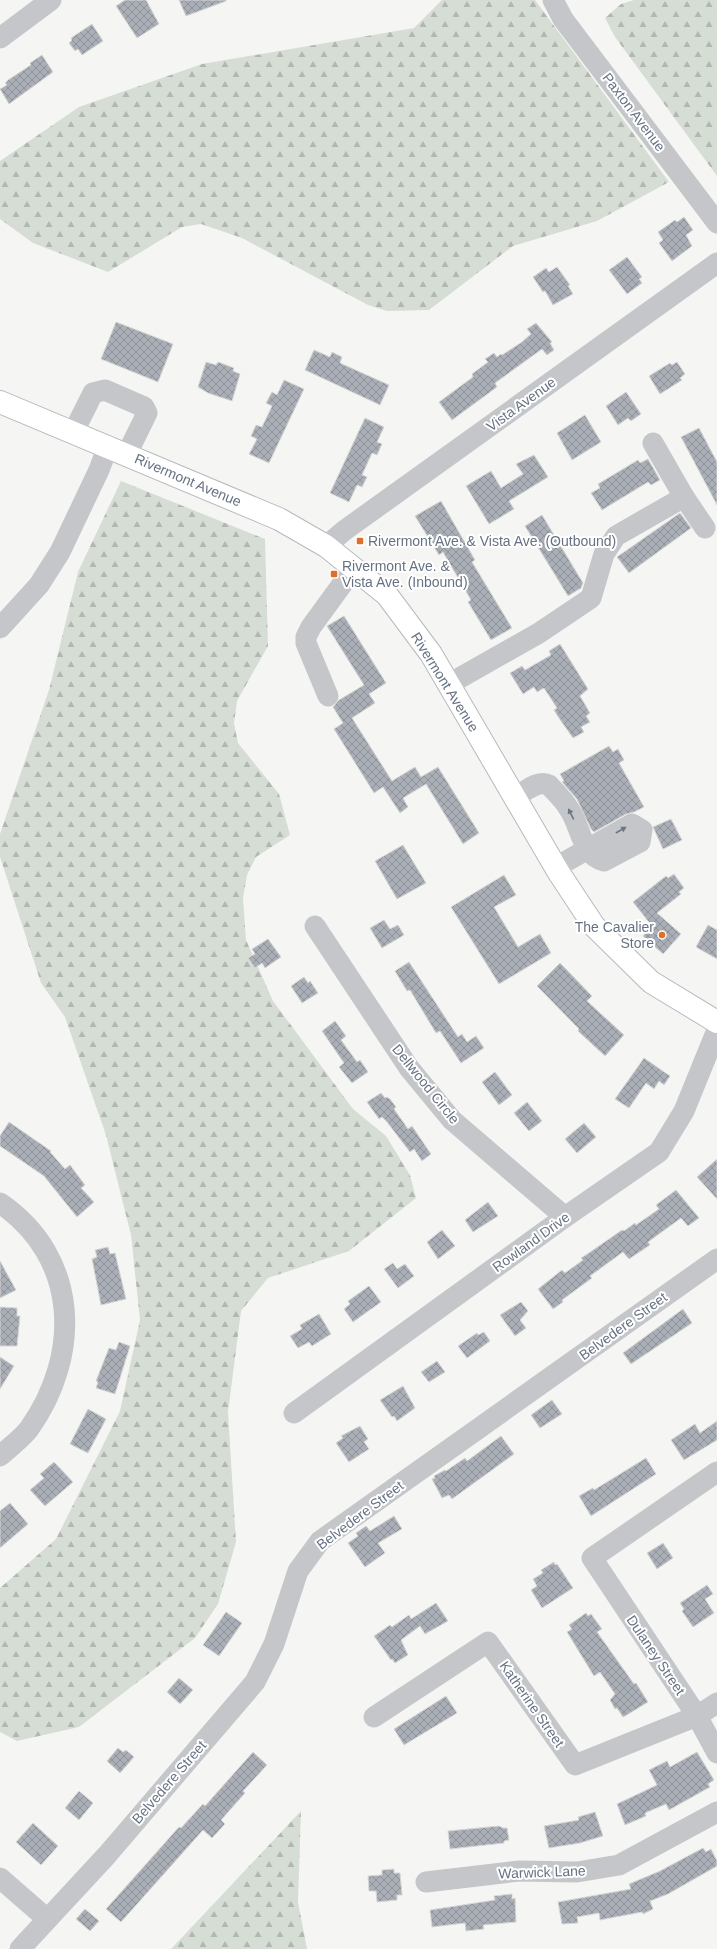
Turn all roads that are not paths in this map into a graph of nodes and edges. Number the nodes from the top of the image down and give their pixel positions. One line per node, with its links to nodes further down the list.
1 (51, 0): 3 (street)
2 (553, 0): 4 (street, Paxton Avenue)
3 (0, 38)
4 (717, 223)
5 (717, 264): 12 (street, Vista Avenue)
6 (0, 402): 7 (main road, Rivermont Avenue)
7 (73, 432): 9 (main road, Rivermont Avenue); 9 (street)
8 (653, 443): 10 (street)
9 (117, 450): 12 (main road, Rivermont Avenue); 14 (street)
10 (684, 497): 11 (street); 15 (street)
11 (705, 528)
12 (326, 546): 13 (main road, Rivermont Avenue)
13 (354, 568): 15 (main road, Rivermont Avenue); 16 (street)
14 (0, 628)
15 (449, 684): 17 (main road, Rivermont Avenue)
16 (328, 696)
17 (515, 797): 18 (main road, Rivermont Avenue); 18 (street, one-way to 17)
18 (556, 867): 20 (main road, Rivermont Avenue)
19 (315, 926): 23 (street, Dellwood Circle)
20 (717, 1022)
21 (717, 1030): 23 (street, Rowland Drive)
22 (0, 1203): 26 (street)
23 (565, 1217): 25 (street, Rowland Drive)
24 (717, 1259): 35 (street, Belvedere Street)
25 (294, 1413)
26 (0, 1456)
27 (717, 1472): 29 (street, Dulaney Street)
28 (717, 1703): 29 (street)
29 (697, 1716): 30 (street, Katherine Street); 31 (street, Dulaney Street)
30 (374, 1717)
31 (717, 1753)
32 (717, 1812): 34 (street, Warwick Lane)
33 (0, 1878): 35 (street)
34 (426, 1882)
35 (46, 1918): 36 (street, Belvedere Street)
36 (20, 1949)

